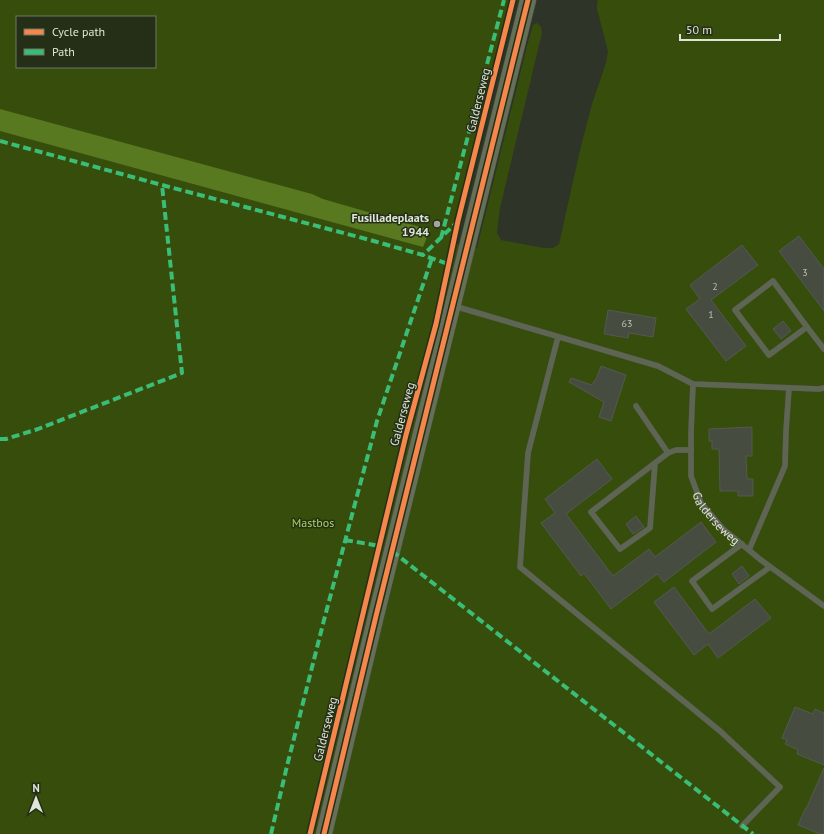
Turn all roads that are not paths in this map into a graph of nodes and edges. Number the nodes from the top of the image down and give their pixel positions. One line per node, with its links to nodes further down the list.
1 (528, 0): 2 (street, Galderseweg)
2 (453, 306): 4 (lane); 18 (street, Galderseweg)
3 (807, 326): 3 (lane); 5 (lane)
4 (558, 337): 6 (lane); 17 (lane)
5 (824, 349)
6 (692, 384): 7 (lane); 10 (lane, Galderseweg)
7 (789, 388): 8 (lane); 14 (lane, Galderseweg)
8 (824, 388)
9 (636, 406): 11 (lane)
10 (691, 450): 11 (lane); 13 (lane, Galderseweg)
11 (668, 453): 12 (lane)
12 (655, 464): 12 (lane)
13 (742, 544): 14 (lane, Galderseweg); 15 (lane)
14 (749, 550): 15 (lane, Galderseweg)
15 (770, 567): 16 (lane, Galderseweg)
16 (824, 606)
17 (742, 826)
18 (324, 834)

